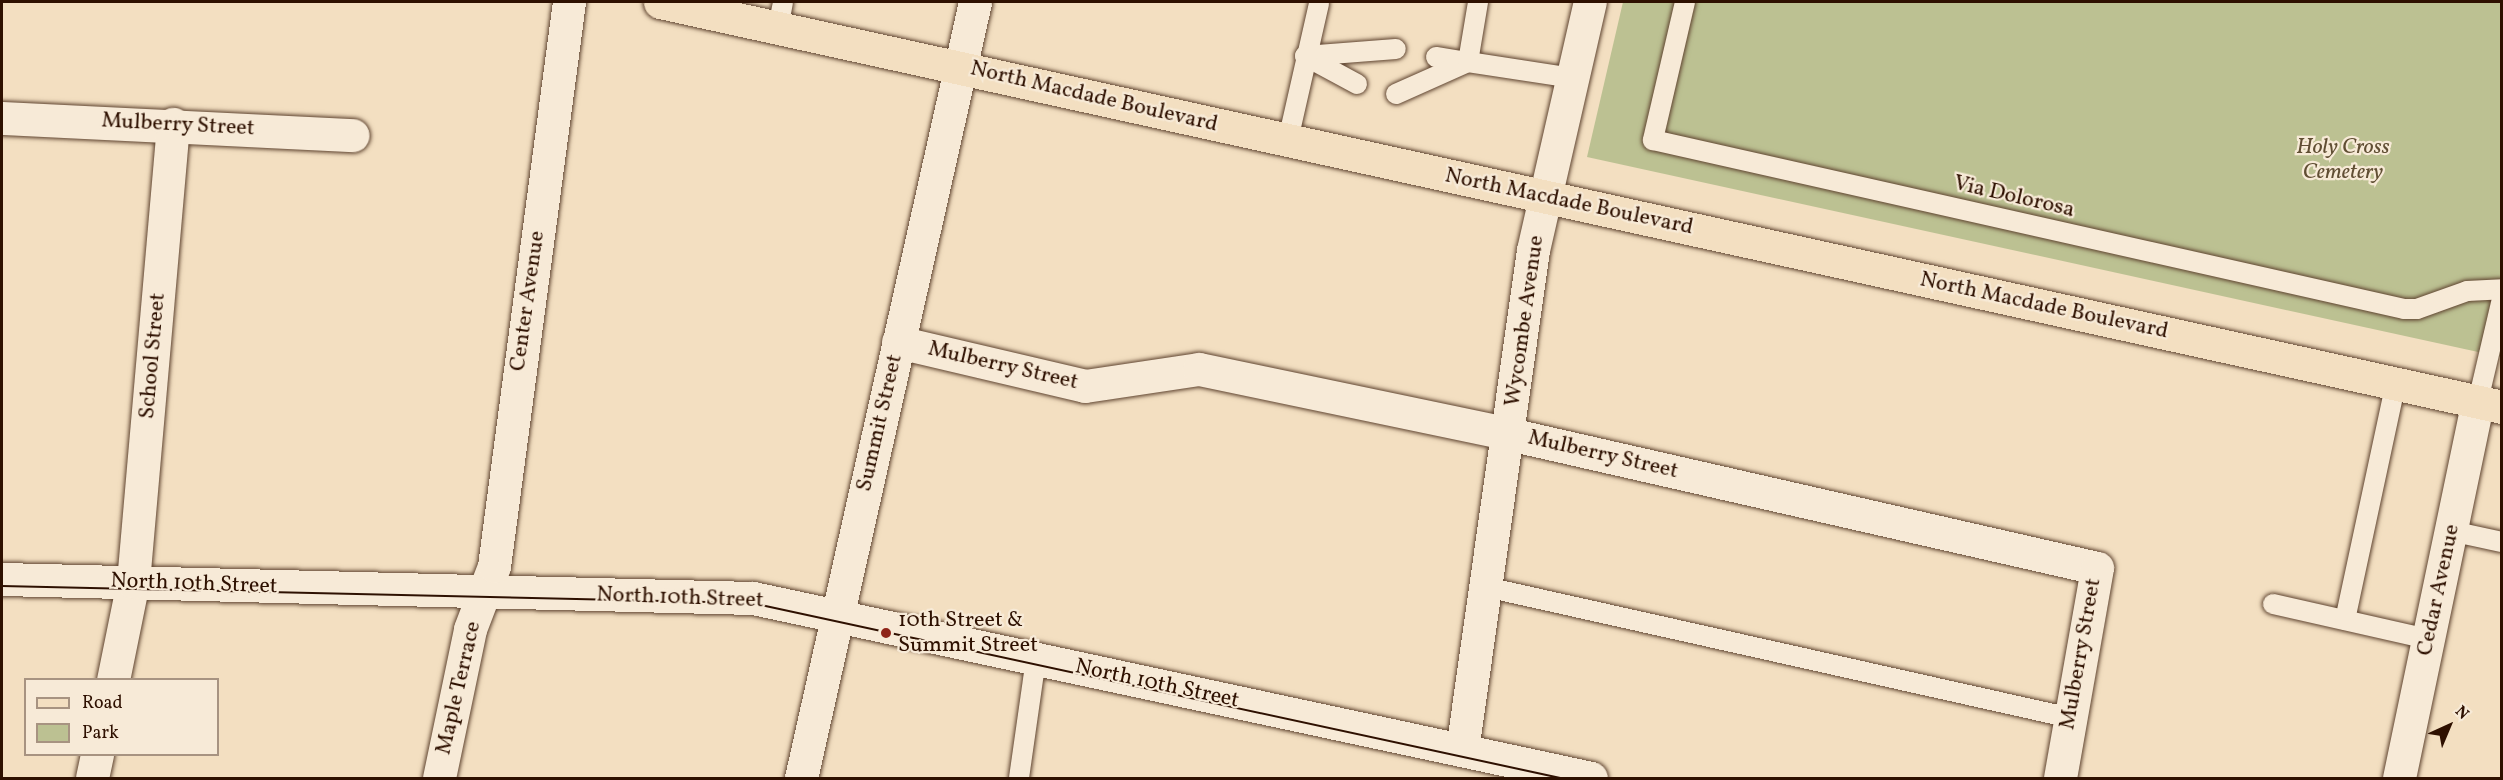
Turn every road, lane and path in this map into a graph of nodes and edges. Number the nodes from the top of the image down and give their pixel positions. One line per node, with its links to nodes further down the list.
1 (569, 2): 33 (street, Center Avenue)
2 (660, 2): 8 (main road, North Macdade Boulevard)
3 (975, 2): 13 (street, Summit Street)
4 (1478, 2): 12 (lane)
5 (1590, 2): 14 (street, Wycombe Avenue)
6 (1684, 2): 22 (lane, Via Dolorosa)
7 (1319, 3): 10 (lane)
8 (780, 15): 13 (main road, North Macdade Boulevard)
9 (1396, 49): 10 (lane)
10 (1305, 56): 15 (lane); 20 (lane)
11 (1436, 57): 12 (lane)
12 (1468, 62): 14 (lane); 16 (lane)
13 (960, 67): 20 (main road, North Macdade Boulevard); 24 (street, Summit Street)
14 (1572, 78): 21 (street, Wycombe Avenue)
15 (1357, 84)
16 (1396, 94)
17 (2, 118): 18 (street, Mulberry Street)
18 (173, 124): 19 (street, Mulberry Street); 31 (street, School Street)
19 (353, 135)
20 (1288, 140): 21 (main road, North Macdade Boulevard)
21 (1545, 196): 25 (main road, North Macdade Boulevard); 27 (street, Wycombe Avenue)
22 (2502, 289)
23 (2502, 299): 26 (lane)
24 (898, 342): 27 (street, Mulberry Street); 35 (street, Summit Street)
25 (2396, 383): 26 (main road, North Macdade Boulevard); 36 (lane)
26 (2490, 404): 28 (street, Cedar Avenue)
27 (1509, 434): 32 (street, Wycombe Avenue); 40 (street, Mulberry Street)
28 (2451, 531): 29 (lane); 37 (street, Cedar Avenue)
29 (2502, 542)
30 (2, 579): 31 (street, North 10th Street)
31 (132, 586): 33 (street, North 10th Street); 39 (street, School Street)
32 (1486, 587): 40 (lane); 41 (street, Wycombe Avenue)
33 (483, 596): 35 (street, North 10th Street); 44 (street, Maple Terrace)
34 (2273, 604): 36 (lane)
35 (837, 615): 38 (street, North 10th Street); 45 (street, Summit Street)
36 (2345, 620): 37 (lane)
37 (2428, 639): 49 (street, Cedar Avenue)
38 (1036, 658): 41 (street, North 10th Street); 46 (lane)
39 (113, 678)
40 (2071, 718): 48 (street, Mulberry Street)
41 (1462, 750): 47 (street, North 10th Street)
42 (97, 756): 43 (street)
43 (92, 778)
44 (439, 778)
45 (801, 778)
46 (1019, 778)
47 (1591, 778)
48 (2060, 778)
49 (2399, 778)

